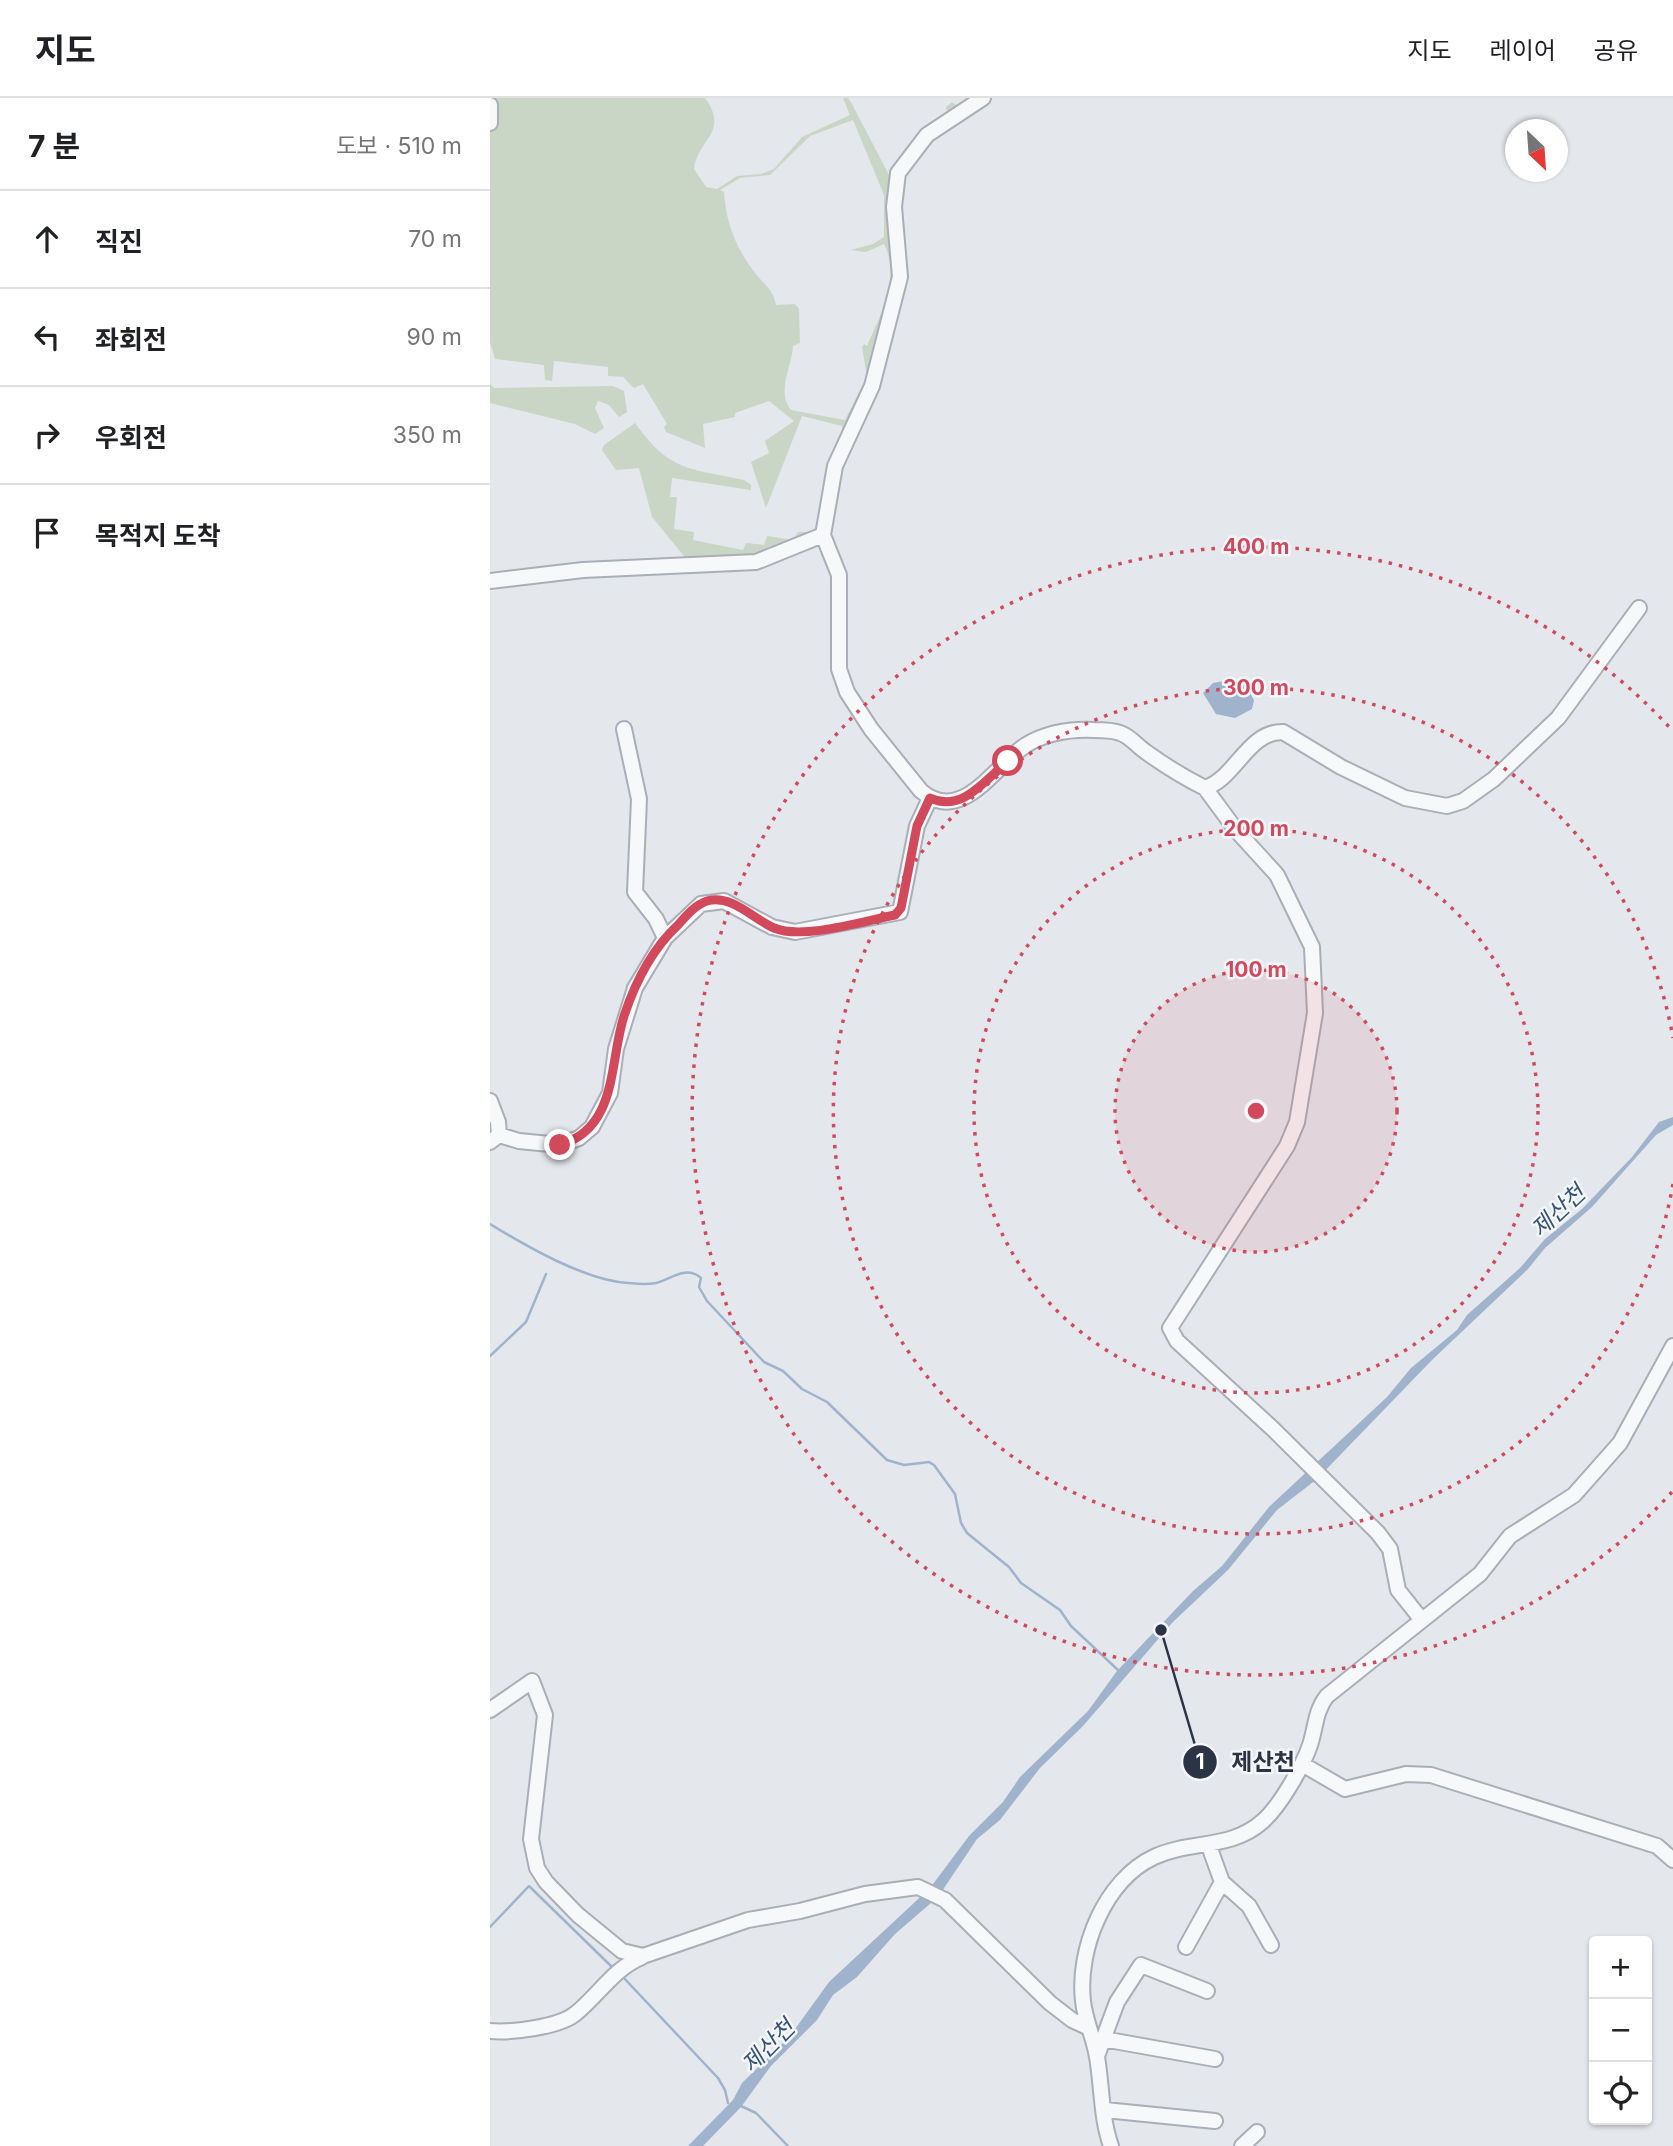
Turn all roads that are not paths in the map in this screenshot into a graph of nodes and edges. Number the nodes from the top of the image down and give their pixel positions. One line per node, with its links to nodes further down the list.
1 (983, 98): 4 (street)
2 (490, 105): 3 (street)
3 (490, 123)
4 (823, 534): 5 (street); 9 (street)
5 (490, 581)
6 (1639, 608): 8 (street)
7 (624, 729): 10 (street)
8 (1205, 788): 9 (street); 14 (street)
9 (930, 798): 10 (street)
10 (665, 937): 12 (street)
11 (490, 1101): 12 (street)
12 (494, 1139)
13 (1673, 1346): 14 (street)
14 (1421, 1619): 16 (street)
15 (490, 1710): 22 (street)
16 (1302, 1764): 17 (street); 18 (street)
17 (1209, 1846): 19 (street); 24 (street)
18 (1673, 1860)
19 (1222, 1882): 20 (street); 21 (street)
20 (1271, 1945)
21 (1186, 1947)
22 (643, 1956): 24 (street); 25 (street)
23 (1207, 1991): 26 (street)
24 (1087, 2027): 27 (street)
25 (490, 2031)
26 (1103, 2039): 27 (street); 28 (street)
27 (1097, 2056): 29 (street)
28 (1215, 2059)
29 (1105, 2110): 30 (street); 32 (street)
30 (1215, 2121)
31 (1257, 2132): 33 (street)
32 (1111, 2146)
33 (1242, 2146)

